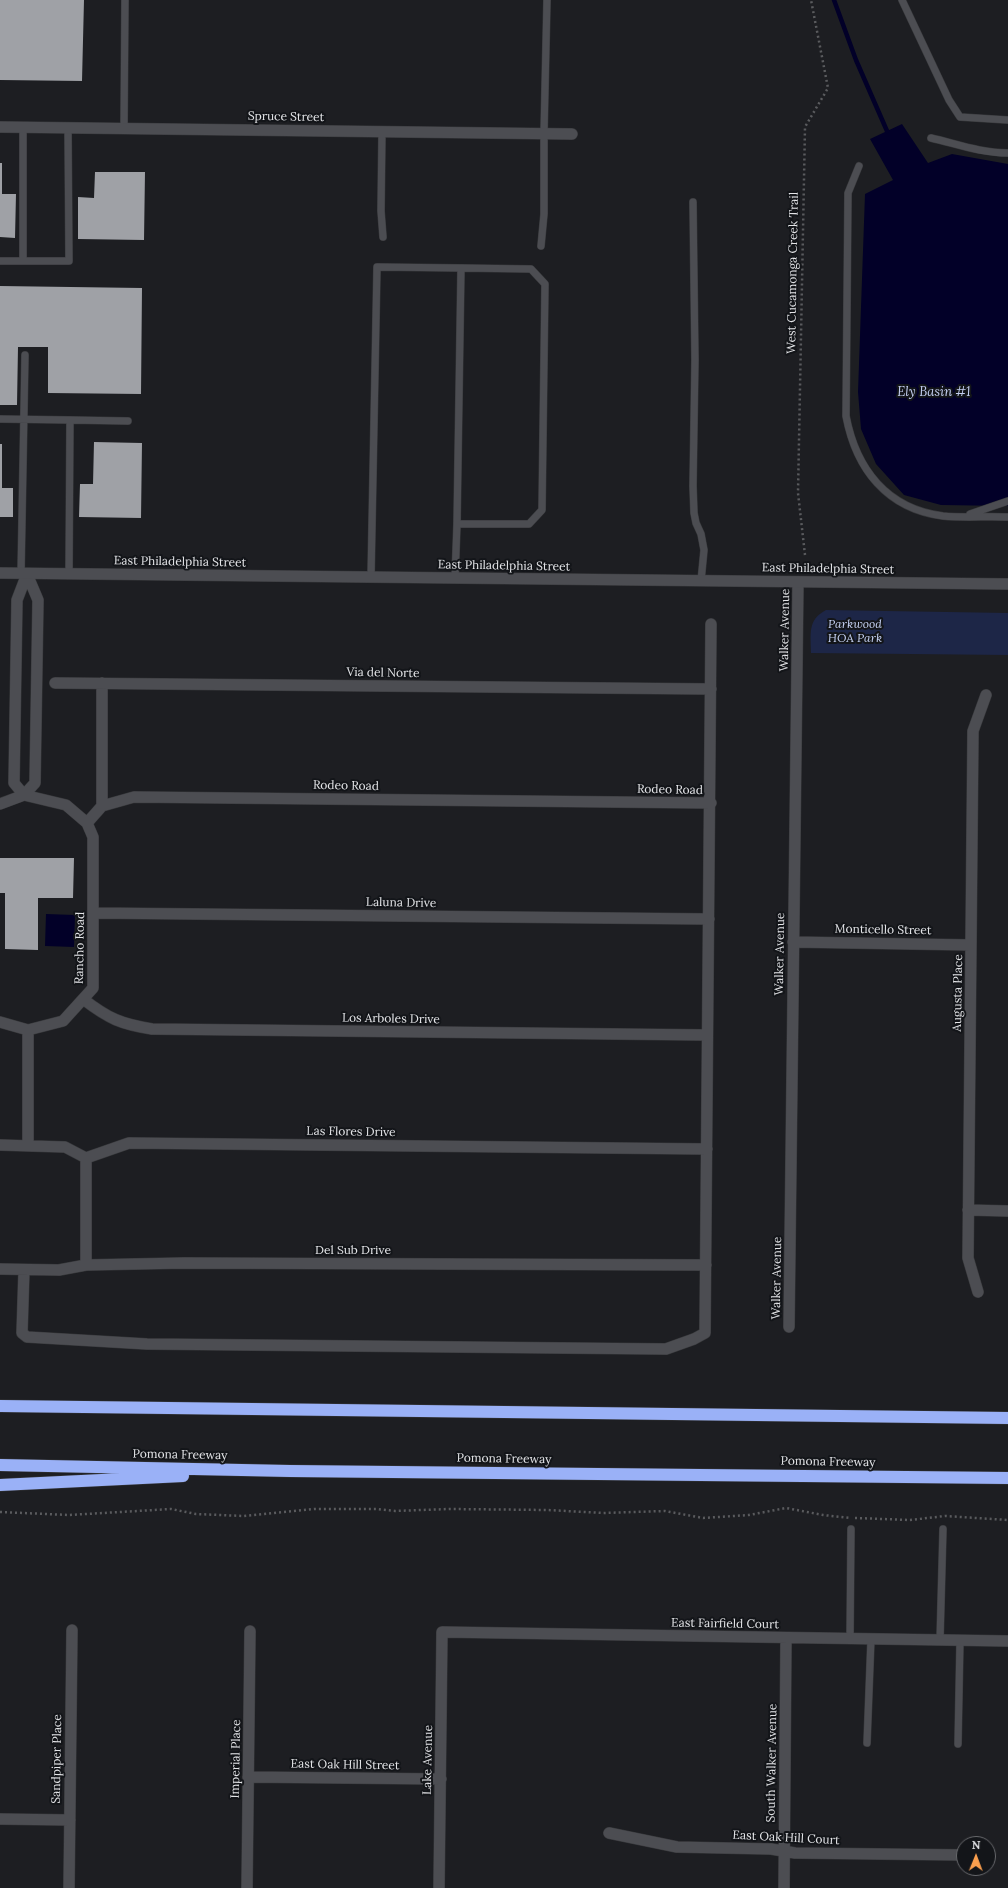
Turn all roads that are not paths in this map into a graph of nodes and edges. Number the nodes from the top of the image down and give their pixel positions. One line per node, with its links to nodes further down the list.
1 (125, 0): 8 (lane)
2 (547, 0): 10 (lane)
3 (902, 0): 4 (lane)
4 (1008, 120)
5 (0, 127): 6 (street, Spruce Street)
6 (24, 127): 7 (street, Spruce Street); 19 (lane)
7 (68, 128): 8 (street, Spruce Street); 19 (lane)
8 (124, 128): 9 (street, Spruce Street)
9 (382, 132): 10 (street, Spruce Street); 16 (lane)
10 (544, 133): 11 (street, Spruce Street); 17 (lane)
11 (572, 134)
12 (931, 138): 13 (lane)
13 (1008, 153)
14 (860, 166): 27 (lane)
15 (693, 202): 35 (lane)
16 (383, 237)
17 (541, 246)
18 (0, 261): 19 (lane)
19 (23, 261)
20 (461, 268): 29 (lane); 29 (lane); 33 (lane)
21 (25, 355): 23 (lane)
22 (0, 419): 23 (lane)
23 (23, 419): 24 (lane); 31 (lane)
24 (70, 420): 25 (lane); 32 (lane)
25 (128, 421)
26 (1008, 501): 27 (lane)
27 (963, 516): 28 (lane)
28 (1008, 517)
29 (457, 524): 34 (lane)
30 (0, 574): 31 (street, East Philadelphia Street)
31 (24, 574): 32 (street, East Philadelphia Street); 43 (street); 43 (street)
32 (69, 574): 33 (street, East Philadelphia Street)
33 (371, 577): 34 (street, East Philadelphia Street)
34 (456, 578): 35 (street, East Philadelphia Street)
35 (701, 581): 36 (street, East Philadelphia Street)
36 (798, 582): 37 (street, East Philadelphia Street); 50 (street, Walker Avenue)
37 (1008, 584)
38 (711, 624): 41 (street)
39 (55, 683): 40 (street, Via del Norte)
40 (102, 683): 41 (street, Via del Norte); 46 (street)
41 (711, 689): 44 (street)
42 (986, 695): 51 (street, Augusta Place)
43 (24, 795): 45 (street); 47 (street)
44 (711, 803): 46 (street, Rodeo Road); 49 (street)
45 (0, 804)
46 (102, 806): 47 (street)
47 (88, 823): 48 (street, Rancho Road)
48 (94, 913): 49 (street, Laluna Drive); 52 (street, Rancho Road)
49 (708, 919): 55 (street)
50 (794, 942): 51 (street, Monticello Street); 67 (street, Walker Avenue)
51 (971, 945): 60 (street, Augusta Place)
52 (83, 999): 54 (street, Rancho Road); 55 (street, Los Arboles Drive)
53 (0, 1022): 54 (street)
54 (28, 1030): 57 (street)
55 (707, 1035): 58 (street)
56 (0, 1145): 57 (street)
57 (28, 1146): 59 (street)
58 (707, 1149): 59 (street, Las Flores Drive); 63 (street)
59 (86, 1158): 62 (street)
60 (968, 1210): 61 (street); 66 (street, Augusta Place)
61 (1008, 1211)
62 (86, 1265): 63 (street, Del Sub Drive); 65 (street, Del Sub Drive)
63 (706, 1265): 65 (street)
64 (0, 1269): 65 (street, Del Sub Drive)
65 (24, 1270)
66 (978, 1292)
67 (789, 1327)
68 (2, 1406): 69 (highway)
69 (1008, 1418)
70 (0, 1465): 71 (highway, Pomona Freeway)
71 (290, 1471): 72 (highway, Pomona Freeway); 73 (highway)
72 (1008, 1478)
73 (0, 1485)
74 (851, 1529): 80 (lane)
75 (943, 1529): 82 (lane)
76 (72, 1630): 90 (street, Sandpiper Place)
77 (250, 1631): 87 (street, Imperial Place)
78 (442, 1632): 79 (street, East Fairfield Court); 88 (street, Lake Avenue)
79 (786, 1638): 80 (street, East Fairfield Court); 92 (street, South Walker Avenue)
80 (850, 1639): 81 (street, East Fairfield Court)
81 (871, 1639): 82 (street, East Fairfield Court); 85 (lane)
82 (940, 1640): 83 (street, East Fairfield Court)
83 (960, 1640): 84 (street, East Fairfield Court); 86 (lane)
84 (1008, 1641)
85 (867, 1743)
86 (958, 1744)
87 (248, 1777): 88 (street, East Oak Hill Street); 95 (street, Imperial Place)
88 (441, 1779): 96 (street, Lake Avenue)
89 (0, 1819): 90 (street)
90 (70, 1820): 94 (street, Sandpiper Place)
91 (609, 1833): 92 (street, East Oak Hill Court)
92 (784, 1852): 93 (street, East Oak Hill Court); 97 (street, South Walker Avenue)
93 (956, 1855)
94 (69, 1888)
95 (247, 1888)
96 (439, 1888)
97 (784, 1888)

